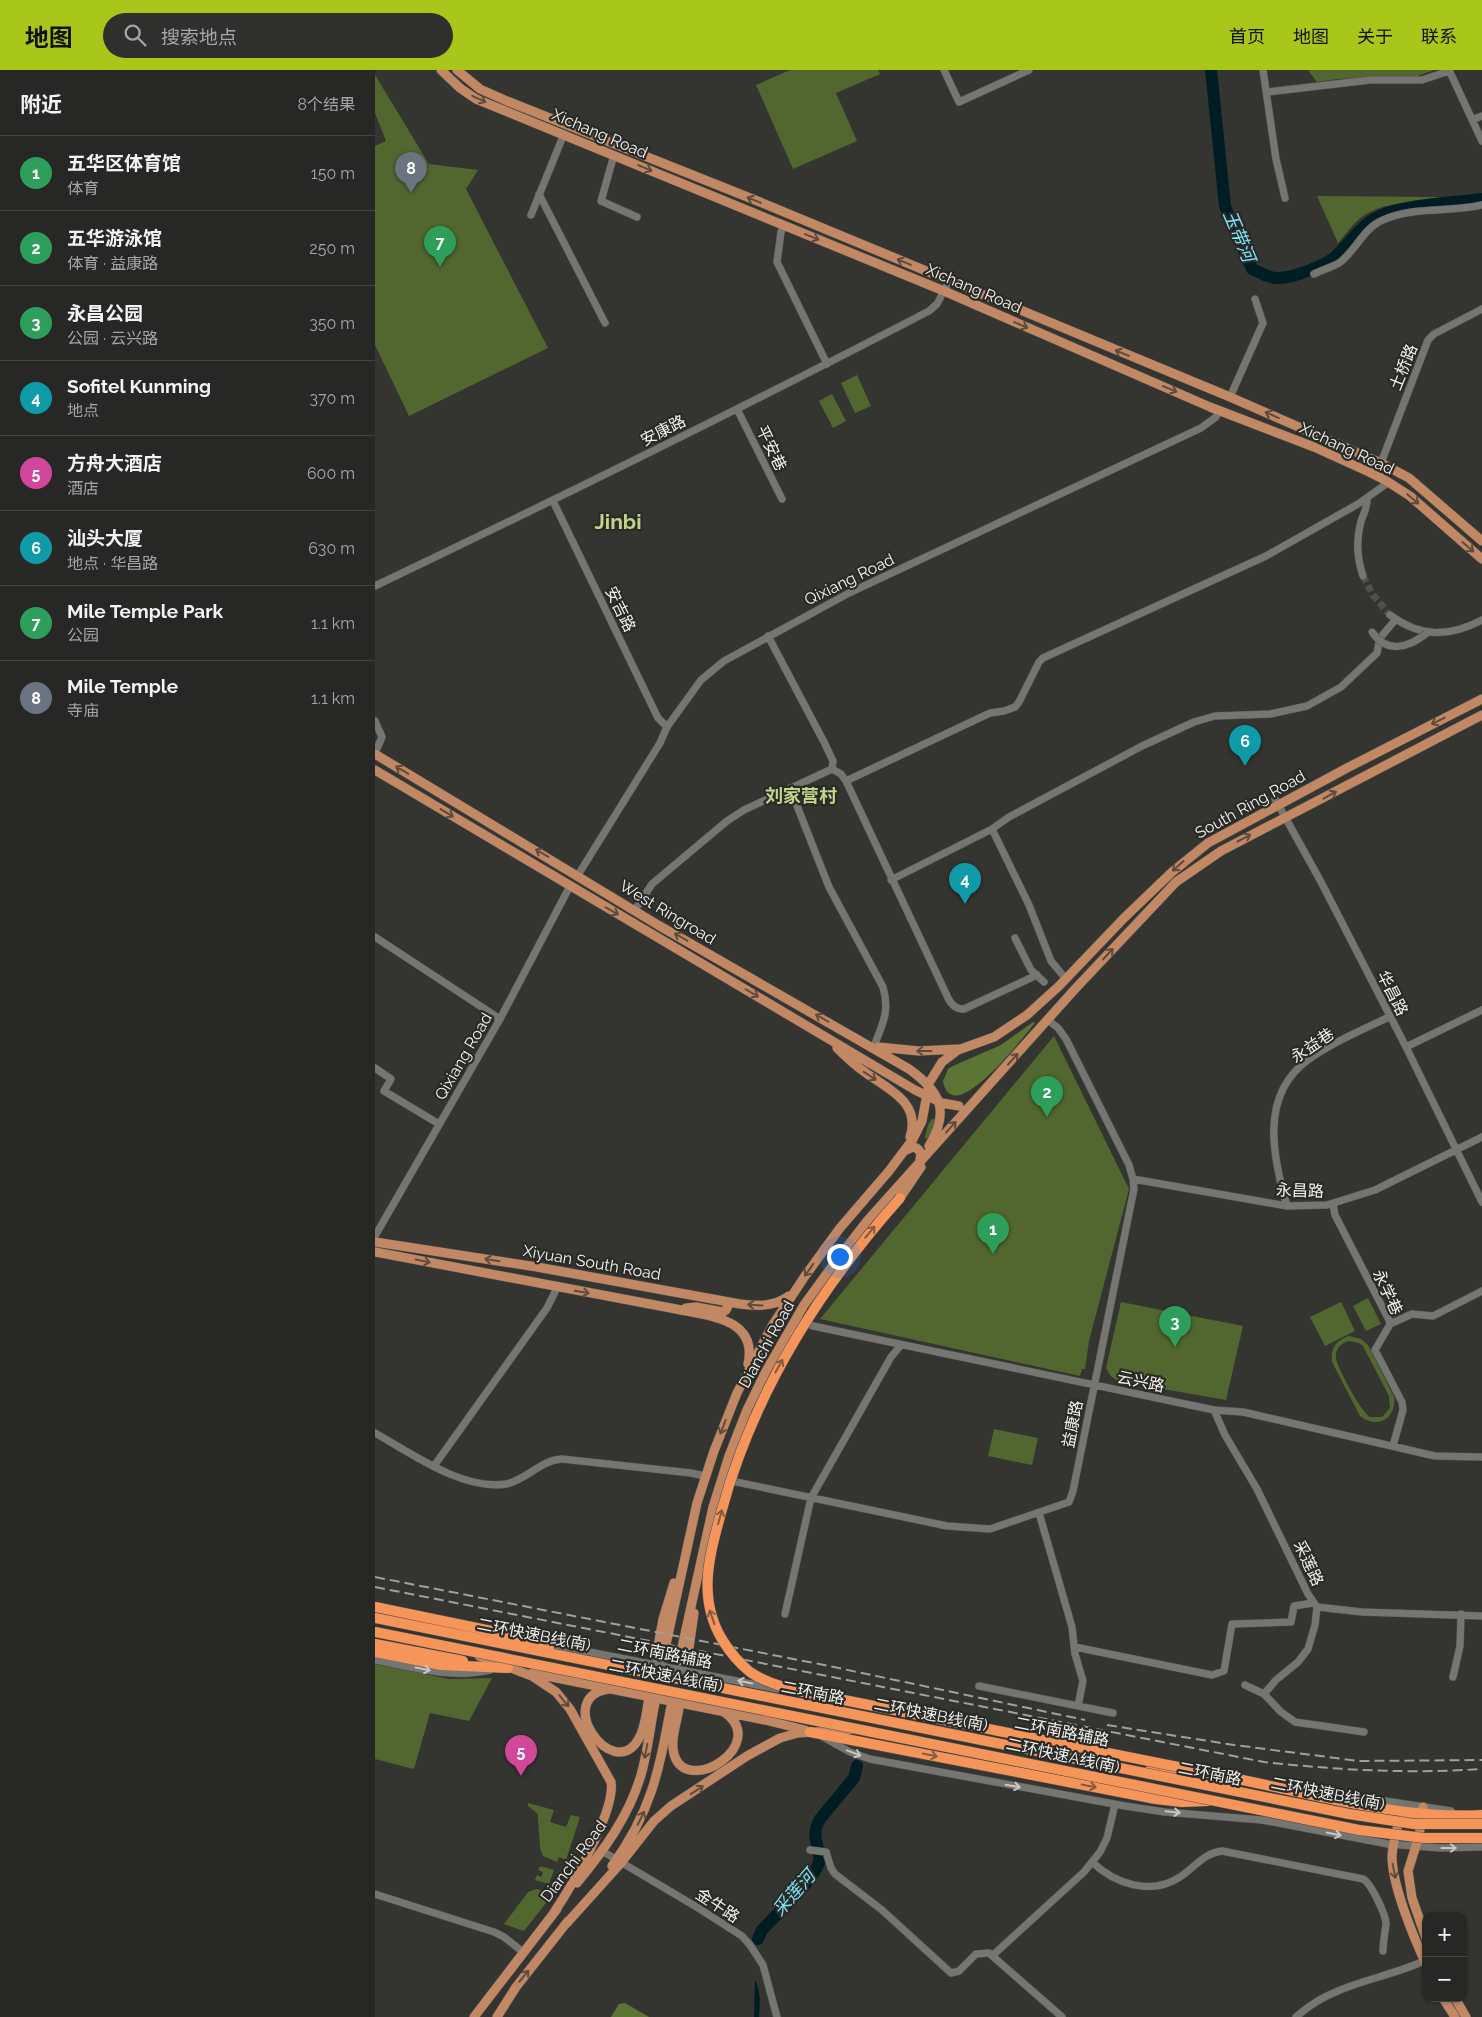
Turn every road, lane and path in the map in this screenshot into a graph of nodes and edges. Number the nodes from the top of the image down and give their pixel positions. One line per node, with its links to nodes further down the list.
1 (441, 70): 10 (main road, Xichang Road, one-way to 10)
2 (457, 70): 20 (main road, Xichang Road, one-way to 2)
3 (944, 70): 4 (street)
4 (1029, 70)
5 (1263, 70): 7 (street)
6 (1449, 70): 7 (street); 9 (street)
7 (1267, 92): 14 (street)
8 (1482, 116): 9 (street)
9 (1472, 120): 11 (street)
10 (564, 134): 12 (main road, Xichang Road); 13 (street)
11 (1482, 140)
12 (614, 155): 17 (street); 18 (main road, Xichang Road, one-way to 18)
13 (539, 194): 16 (street); 24 (street)
14 (1285, 198)
15 (1482, 206): 19 (street)
16 (531, 214)
17 (637, 218)
18 (784, 225): 21 (main road, Xichang Road, one-way to 21); 25 (street)
19 (1314, 274)
20 (949, 281): 21 (street, 安康路); 26 (main road, Xichang Road, one-way to 20)
21 (944, 291): 25 (street, 安康路); 28 (main road, Xichang Road, one-way to 28)
22 (1255, 299): 26 (street)
23 (1482, 309): 29 (street, 土桥路)
24 (605, 323)
25 (827, 364): 27 (street, 安康路)
26 (1230, 397): 29 (main road, Xichang Road, one-way to 26)
27 (737, 409): 32 (street, 平安巷); 33 (street, 安康路)
28 (1219, 410): 30 (main road, Xichang Road); 41 (street, Qixiang Road)
29 (1381, 463): 34 (main road, Xichang Road)
30 (1389, 482): 31 (street); 35 (main road, Xichang Road, one-way to 35)
31 (1367, 498): 36 (street); 49 (street)
32 (782, 499)
33 (553, 501): 37 (street, 安康路); 45 (street, 安吉路)
34 (1482, 541)
35 (1482, 559)
36 (1363, 576)
37 (375, 586)
38 (1482, 620): 40 (street)
39 (1372, 632): 40 (street, bridge)
40 (1427, 633): 53 (street)
41 (768, 636): 45 (street, Qixiang Road); 47 (street)
42 (1482, 700): 51 (main road, South Ring Road, one-way to 51)
43 (1482, 715): 52 (main road, South Ring Road, one-way to 43)
44 (375, 720): 46 (street)
45 (667, 727): 54 (street, Qixiang Road)
46 (375, 753): 54 (main road, West Ringroad, one-way to 46)
47 (832, 769): 49 (street); 50 (street)
48 (375, 770): 56 (main road, West Ringroad, one-way to 56)
49 (846, 781): 55 (street)
50 (790, 788): 57 (street); 69 (street)
51 (1277, 802): 52 (street, 华昌路); 61 (main road, South Ring Road, one-way to 61)
52 (1287, 817): 64 (street, 华昌路); 66 (main road, South Ring Road, one-way to 52)
53 (992, 829): 55 (street); 61 (street)
54 (578, 875): 57 (main road, West Ringroad)
55 (891, 880): 60 (street)
56 (570, 886): 65 (street, Qixiang Road); 67 (main road, West Ringroad, one-way to 67)
57 (635, 910): 68 (main road, West Ringroad, one-way to 57)
58 (375, 937): 65 (street)
59 (1015, 938): 60 (street)
60 (1037, 975): 62 (street)
61 (1066, 979): 70 (main road, Dianchi Road)
62 (1044, 982)
63 (1482, 1010): 71 (street)
64 (1389, 1017): 71 (street, 华昌路); 90 (street, 永益巷)
65 (500, 1019): 79 (street, Qixiang Road)
66 (1048, 1020): 75 (main road, one-way to 66); 86 (street, 益康路)
67 (820, 1033): 76 (main road, West Ringroad); 85 (main road, one-way to 85)
68 (864, 1042): 69 (main road); 74 (main road, West Ringroad)
69 (874, 1046): 70 (main road, one-way to 69)
70 (973, 1046): 72 (main road, Dianchi Road)
71 (1406, 1047): 82 (street, 华昌路)
72 (937, 1067): 74 (main road, Dianchi Road); 78 (main road)
73 (375, 1068): 79 (street)
74 (929, 1085): 76 (main road, Dianchi Road); 77 (main road, West Ringroad)
75 (980, 1095): 78 (main road); 81 (main road, one-way to 75)
76 (926, 1096): 77 (main road, West Ringroad); 83 (main road, Dianchi Road)
77 (939, 1102): 78 (main road, West Ringroad); 81 (main road)
78 (959, 1106)
79 (439, 1124): 91 (street, Qixiang Road)
80 (1482, 1137): 82 (street, 永昌路)
81 (938, 1138): 84 (main road); 87 (main road)
82 (1456, 1150): 88 (street, 华昌路); 89 (street, 永昌路)
83 (905, 1151): 84 (main road); 85 (main road, Dianchi Road)
84 (924, 1156): 87 (main road); 99 (main road, Dianchi Road)
85 (895, 1164): 94 (main road, Dianchi Road, one-way to 94)
86 (1133, 1179): 90 (street, 永昌路); 103 (street, 益康路)
87 (900, 1198): 141 (highway, one-way to 87, bridge)
88 (1482, 1202)
89 (1333, 1204): 90 (street, 永昌路); 100 (street, 永学巷)
90 (1287, 1206)
91 (375, 1236)
92 (375, 1242): 97 (main road, Xiyuan South Road, one-way to 92)
93 (375, 1252): 95 (main road, Xiyuan South Road, one-way to 95)
94 (797, 1287): 97 (main road, Xiyuan South Road, one-way to 97); 102 (main road, Dianchi Road)
95 (557, 1288): 98 (main road, Xiyuan South Road, one-way to 98); 108 (street)
96 (1482, 1291): 100 (street)
97 (724, 1301): 98 (main road)
98 (676, 1309): 102 (main road, Xiyuan South Road)
99 (796, 1318): 101 (street, 云兴路); 110 (main road, Dianchi Road)
100 (1390, 1324): 106 (street, 永学巷)
101 (901, 1345): 103 (street, 云兴路); 111 (street)
102 (742, 1382): 109 (main road, Dianchi Road, one-way to 109)
103 (1093, 1385): 104 (street, 云兴路); 112 (street, 益康路)
104 (1213, 1410): 106 (street, 云兴路); 113 (street, 采莲路)
105 (375, 1433): 108 (street)
106 (1393, 1446): 107 (street, 云兴路)
107 (1482, 1457)
108 (434, 1466): 109 (street)
109 (705, 1476): 124 (main road, Dianchi Road)
110 (721, 1479): 111 (street, 益康路); 128 (main road, Dianchi Road)
111 (811, 1498): 112 (street, 益康路); 115 (street)
112 (1039, 1513): 122 (street)
113 (1315, 1605): 116 (street, 采莲路); 122 (street); 134 (street)
114 (375, 1608): 125 (highway, bridge); 149 (street, 二环南路辅路, one-way to 114)
115 (785, 1614)
116 (1461, 1614): 117 (street, 采莲路); 130 (street)
117 (1482, 1616)
118 (375, 1619): 125 (highway, 二环快速B线(南), bridge); 150 (main road, 二环南路)
119 (375, 1631): 120 (main road, 二环南路); 147 (highway, 二环快速A线(南), bridge)
120 (437, 1642): 129 (main road); 138 (main road, 二环南路)
121 (375, 1644): 127 (highway)
122 (1075, 1648): 135 (street)
123 (375, 1652): 127 (highway)
124 (659, 1657)
125 (580, 1659): 142 (highway, 二环快速B线(南), bridge)
126 (375, 1660): 129 (street, one-way to 129)
127 (437, 1660): 129 (highway)
128 (683, 1661)
129 (508, 1668): 133 (main road); 164 (main road, one-way to 164)
130 (1453, 1677)
131 (1245, 1685): 134 (street)
132 (979, 1686): 135 (street)
133 (610, 1688): 136 (main road); 153 (main road, Dianchi Road, one-way to 153)
134 (1264, 1694): 140 (street)
135 (1078, 1706): 137 (street)
136 (722, 1711): 139 (main road); 161 (main road, Dianchi Road, one-way to 136)
137 (1113, 1713)
138 (875, 1730): 139 (main road); 152 (main road, 二环南路)
139 (810, 1732): 146 (street, one-way to 146); 147 (highway, one-way to 147, bridge); 161 (main road, one-way to 139)
140 (1363, 1732)
141 (1089, 1749): 143 (highway, bridge); 144 (highway, bridge)
142 (1118, 1767): 143 (highway, bridge); 145 (highway, 二环快速B线(南), bridge)
143 (1157, 1771): 144 (highway, bridge); 145 (highway, bridge)
144 (1223, 1776): 149 (highway)
145 (1211, 1786): 151 (highway, 二环快速B线(南), bridge)
146 (1115, 1804): 156 (street, one-way to 156); 162 (street)
147 (1227, 1804): 155 (highway, 二环快速A线(南), bridge)
148 (1482, 1815): 149 (highway)
149 (1422, 1816): 150 (main road, 二环南路); 151 (main road, 二环南路); 154 (main road)
150 (1398, 1824): 152 (main road)
151 (1482, 1825)
152 (1396, 1833): 154 (main road, 二环南路); 156 (main road)
153 (613, 1836): 160 (main road, Dianchi Road); 161 (main road)
154 (1419, 1836): 155 (main road, 二环南路); 157 (main road)
155 (1482, 1837)
156 (1393, 1844): 157 (street); 169 (main road, one-way to 169)
157 (1416, 1847): 158 (street, one-way to 158); 165 (main road)
158 (1482, 1847)
159 (810, 1850): 168 (street)
160 (602, 1852): 161 (street, 金牛路); 164 (main road, Dianchi Road)
161 (619, 1859): 174 (main road, Dianchi Road, one-way to 161); 175 (street, 金牛路)
162 (1092, 1862): 166 (street); 168 (street)
163 (375, 1894): 167 (street)
164 (553, 1914): 167 (main road, Dianchi Road)
165 (1422, 1927)
166 (1383, 1951)
167 (523, 1952): 173 (main road, Dianchi Road)
168 (992, 1956): 176 (street)
169 (1423, 1957)
170 (1422, 1963): 177 (street)
171 (1446, 2002): 178 (main road)
172 (1457, 2002): 179 (main road)
173 (473, 2017)
174 (497, 2017)
175 (777, 2017)
176 (1062, 2017)
177 (1296, 2017)
178 (1455, 2017)
179 (1466, 2017)

